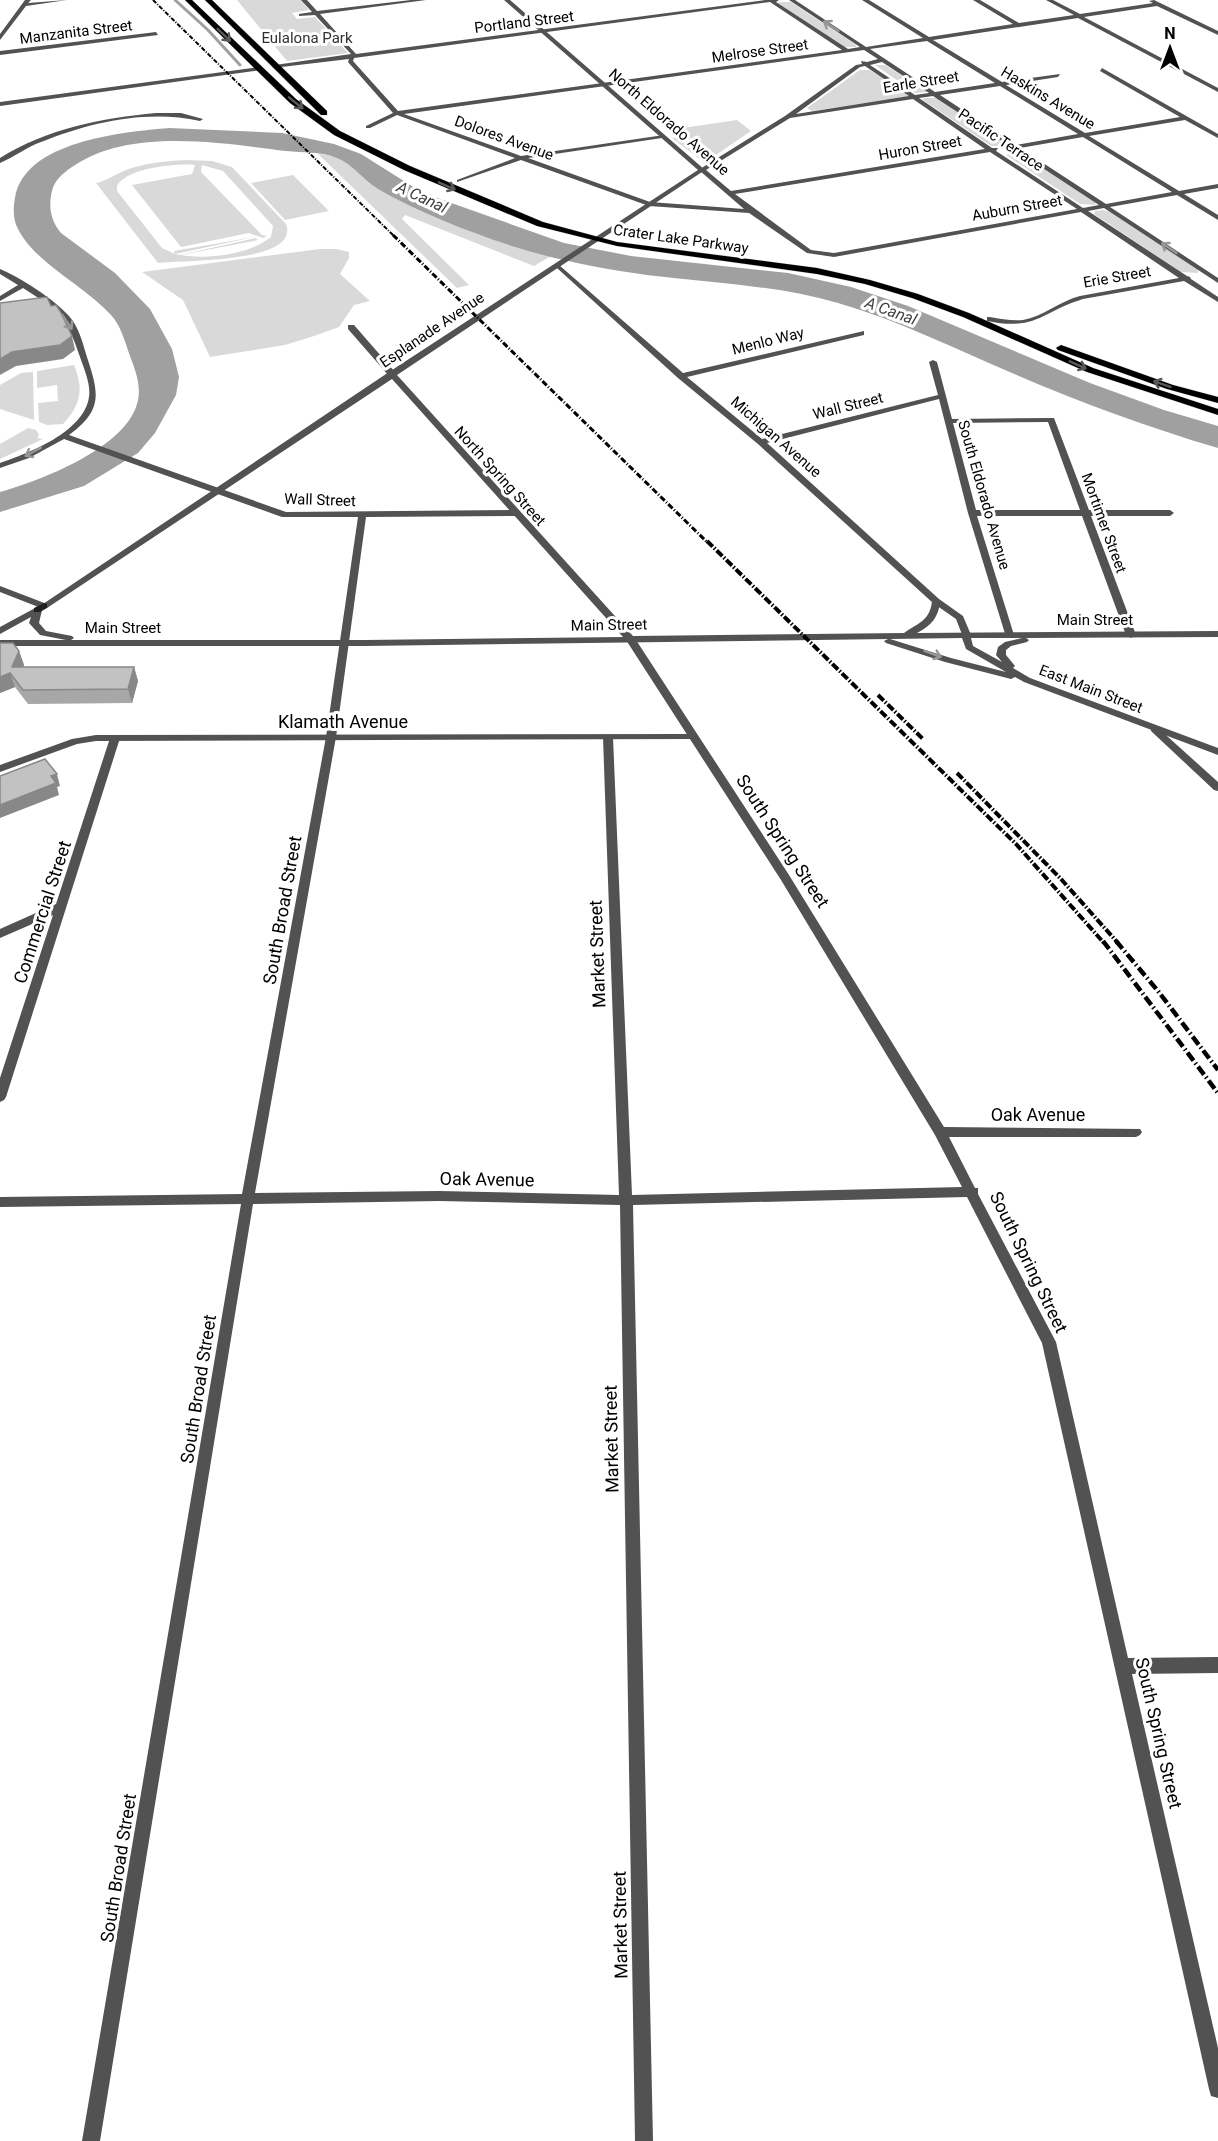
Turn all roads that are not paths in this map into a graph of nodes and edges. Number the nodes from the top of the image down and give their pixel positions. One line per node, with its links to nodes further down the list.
1 (64, 0): 14 (street)
2 (188, 0): 34 (main road, Crater Lake Parkway, one-way to 34)
3 (208, 0): 33 (main road, Crater Lake Parkway)
4 (304, 0): 16 (street, Dolores Avenue)
5 (423, 0): 16 (street)
6 (507, 0): 22 (street, North Eldorado Avenue)
7 (770, 0): 8 (street, Portland Street); 22 (street, Portland Street); 28 (street, Pacific Terrace)
8 (776, 0)
9 (792, 0): 27 (street, Pacific Terrace, one-way to 9)
10 (865, 0): 26 (street, Haskins Avenue)
11 (976, 0): 21 (street)
12 (1049, 0): 18 (street)
13 (1151, 0): 15 (street)
14 (26, 2): 20 (street)
15 (1158, 4): 18 (street, Melrose Street); 23 (street)
16 (317, 14): 17 (street); 30 (street, Dolores Avenue)
17 (301, 15)
18 (1079, 16): 21 (street, Melrose Street); 39 (street)
19 (0, 22): 20 (street)
20 (12, 22): 25 (street)
21 (1018, 25): 26 (street, Melrose Street)
22 (544, 32): 30 (street, Portland Street); 37 (street, North Eldorado Avenue)
23 (1218, 33)
24 (156, 34): 29 (street, Manzanita Street)
25 (0, 38)
26 (926, 38): 27 (street, Melrose Street); 38 (street, Haskins Avenue)
27 (863, 48): 28 (street, Melrose Street); 31 (street, Pacific Terrace)
28 (847, 51): 32 (street, Pacific Terrace); 37 (street, Melrose Street)
29 (0, 53)
30 (352, 57): 33 (street, Portland Street); 44 (street, Dolores Avenue)
31 (883, 60): 32 (street, Esplanade Avenue); 40 (street, Pacific Terrace)
32 (864, 63): 42 (street, Pacific Terrace); 45 (street, Esplanade Avenue)
33 (275, 67): 41 (main road, Crater Lake Parkway)
34 (259, 69): 41 (main road); 43 (street); 67 (main road, Crater Lake Parkway, one-way to 67)
35 (1102, 70): 46 (street)
36 (1058, 75): 38 (street, Earle Street)
37 (606, 84): 44 (street, Melrose Street); 50 (street, North Eldorado Avenue)
38 (999, 84): 40 (street, Earle Street); 49 (street, Haskins Avenue)
39 (1218, 90)
40 (933, 94): 42 (street, Earle Street); 52 (street, Pacific Terrace)
41 (304, 95): 58 (main road, Crater Lake Parkway)
42 (915, 97): 45 (street, Earle Street); 53 (street, Pacific Terrace)
43 (0, 104)
44 (397, 113): 48 (street, Melrose Street); 55 (street, Dolores Avenue)
45 (787, 117): 57 (street, Esplanade Avenue)
46 (1185, 118): 49 (street, Huron Street); 51 (street)
47 (200, 119): 54 (street)
48 (368, 127)
49 (1084, 135): 52 (street, Huron Street); 61 (street, Haskins Avenue)
50 (662, 136): 55 (street); 57 (street, North Eldorado Avenue)
51 (1218, 136)
52 (1015, 146): 53 (street, Huron Street); 63 (street, Pacific Terrace)
53 (991, 150): 60 (street, Huron Street); 64 (street, Pacific Terrace)
54 (3, 156): 56 (street)
55 (523, 157): 58 (street); 62 (street, Dolores Avenue)
56 (0, 161)
57 (702, 170): 60 (street, North Eldorado Avenue); 62 (street, Esplanade Avenue)
58 (459, 181): 67 (main road, Crater Lake Parkway)
59 (1218, 186): 61 (street, Auburn Street)
60 (730, 193): 65 (street, North Eldorado Avenue)
61 (1178, 193): 63 (street, Auburn Street); 66 (street, Haskins Avenue)
62 (649, 204): 65 (street, Dolores Avenue); 67 (street, Esplanade Avenue)
63 (1107, 206): 64 (street, Auburn Street); 72 (street, Pacific Terrace, one-way to 63)
64 (1082, 210): 68 (street, Auburn Street); 73 (street, Pacific Terrace)
65 (751, 211): 68 (street, North Eldorado Avenue)
66 (1218, 218)
67 (602, 237): 69 (street, Esplanade Avenue); 78 (main road, Crater Lake Parkway); 86 (main road, Crater Lake Parkway, one-way to 86)
68 (820, 255)
69 (559, 267): 82 (street, Esplanade Avenue); 83 (street, Michigan Avenue)
70 (1218, 271): 72 (street, Erie Street)
71 (0, 272): 75 (street)
72 (1208, 274): 73 (street, Erie Street); 74 (street, Pacific Terrace)
73 (1185, 278): 77 (street, Pacific Terrace); 78 (street, Erie Street)
74 (1218, 281)
75 (22, 286): 76 (street); 88 (street, one-way to 88)
76 (0, 299)
77 (1218, 300)
78 (990, 320): 85 (main road, Crater Lake Parkway, one-way to 78)
79 (351, 327): 82 (street, North Spring Street)
80 (861, 333): 83 (street, Menlo Way)
81 (933, 362): 84 (street, South Eldorado Avenue)
82 (392, 375): 91 (street, Esplanade Avenue); 92 (street, North Spring Street)
83 (681, 376): 89 (street, Michigan Avenue)
84 (941, 396): 87 (street, South Eldorado Avenue); 89 (street, Wall Street)
85 (1218, 400)
86 (1218, 412)
87 (948, 421): 93 (street, South Eldorado Avenue); 95 (street, Mortimer Street)
88 (64, 436): 90 (street, one-way to 90); 91 (street, Wall Street)
89 (761, 442): 98 (street, Michigan Avenue)
90 (0, 465)
91 (218, 492): 96 (street, Wall Street); 99 (street, Esplanade Avenue)
92 (515, 513): 96 (street, Wall Street); 108 (street, North Spring Street)
93 (972, 513): 95 (street); 104 (street, South Eldorado Avenue)
94 (1170, 513): 95 (street)
95 (1086, 514): 106 (street, Mortimer Street)
96 (362, 515): 111 (street, South Broad Street)
97 (0, 589): 99 (street)
98 (936, 601): 102 (street); 103 (street, Michigan Avenue)
99 (41, 608): 100 (street, Esplanade Avenue); 110 (street)
100 (0, 631)
101 (1218, 634): 106 (street, Main Street)
102 (902, 635): 103 (street, Main Street); 107 (street, Main Street)
103 (966, 635): 104 (street, Main Street); 112 (street, East Main Street)
104 (1009, 635): 105 (street, Main Street)
105 (1042, 635): 106 (street, Main Street); 112 (street)
106 (1131, 635)
107 (855, 636): 108 (street, Main Street); 112 (street, one-way to 112)
108 (630, 640): 111 (street, Main Street); 114 (street, South Spring Street)
109 (0, 643): 110 (street, Main Street)
110 (96, 643): 111 (street, Main Street)
111 (345, 643): 115 (street, South Broad Street)
112 (1027, 680): 113 (street, East Main Street)
113 (1154, 729): 118 (street, East Main Street); 120 (street)
114 (691, 736): 116 (street, Klamath Avenue); 124 (street, South Spring Street)
115 (331, 737): 116 (street, Klamath Avenue); 117 (street, Klamath Avenue); 127 (street, South Broad Street)
116 (608, 737): 128 (street, Market Street)
117 (115, 738): 119 (street, Klamath Avenue); 121 (street, Commercial Street)
118 (1218, 752)
119 (0, 769)
120 (1218, 788)
121 (62, 906): 122 (street); 123 (street, Commercial Street)
122 (0, 934)
123 (0, 1097)
124 (940, 1132): 125 (street, Oak Avenue); 126 (street, South Spring Street)
125 (1136, 1132)
126 (973, 1192): 128 (street, Oak Avenue); 131 (street, South Spring Street)
127 (248, 1198): 128 (street, Oak Avenue); 129 (street, Oak Avenue); 133 (street, South Broad Street)
128 (626, 1200): 134 (street, Market Street)
129 (0, 1202)
130 (1218, 1665): 131 (street)
131 (1124, 1666): 132 (street, South Spring Street)
132 (1218, 2089)
133 (91, 2141)
134 (644, 2141)

